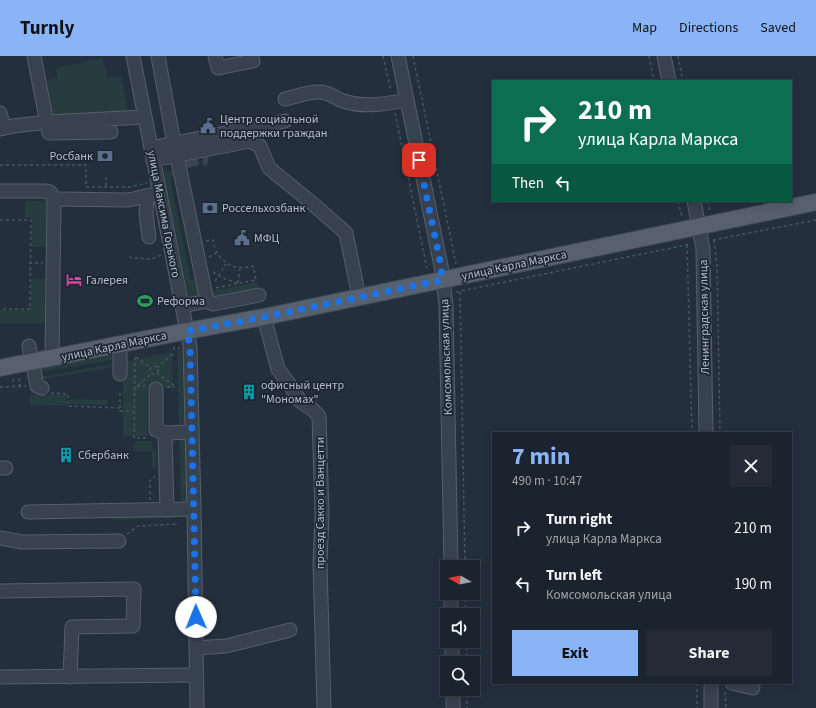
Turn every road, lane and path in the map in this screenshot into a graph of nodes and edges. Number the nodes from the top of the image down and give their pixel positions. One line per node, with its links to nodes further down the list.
1 (34, 56): 21 (street)
2 (133, 56): 19 (street, улица Максима Горького)
3 (158, 56): 25 (street)
4 (215, 56): 11 (street)
5 (383, 56): 17 (path)
6 (398, 56): 16 (street, Комсомольская улица)
7 (413, 56): 47 (path)
8 (648, 56): 12 (path)
9 (664, 56): 13 (street)
10 (678, 56): 14 (path)
11 (253, 61)
12 (654, 80)
13 (669, 80)
14 (683, 80)
15 (285, 99): 17 (street)
16 (407, 100): 17 (street); 55 (street, Комсомольская улица)
17 (393, 102): 49 (path)
18 (0, 113): 22 (street)
19 (144, 117): 21 (street); 24 (street, улица Максима Горького)
20 (285, 121): 25 (street)
21 (48, 122): 22 (street); 23 (street)
22 (2, 129)
23 (111, 132)
24 (152, 154): 25 (street); 30 (street, улица Максима Горького)
25 (179, 156): 57 (street); 59 (street)
26 (0, 165): 28 (path)
27 (106, 175): 28 (path)
28 (106, 186): 30 (path)
29 (0, 191): 31 (street)
30 (147, 193): 31 (street); 35 (street); 38 (street); 60 (street, улица Максима Горького)
31 (54, 199): 67 (street)
32 (694, 202): 37 (street, Ленинградская улица)
33 (816, 202): 37 (main road, улица Карла Маркса)
34 (0, 220): 61 (path)
35 (140, 220)
36 (816, 220): 39 (path)
37 (698, 226): 39 (street, Ленинградская улица); 55 (main road, улица Карла Маркса)
38 (149, 237)
39 (708, 241): 41 (path); 89 (street, Ленинградская улица); 90 (path)
40 (200, 242): 42 (path)
41 (687, 245): 56 (path); 88 (path)
42 (217, 253): 45 (path); 46 (path)
43 (161, 255): 44 (path)
44 (130, 256)
45 (203, 260)
46 (227, 264): 48 (path); 51 (path)
47 (456, 264)
48 (240, 268): 53 (path); 54 (path)
49 (427, 268)
50 (213, 272): 51 (path)
51 (218, 276): 52 (path); 53 (path)
52 (214, 282)
53 (238, 283): 54 (path)
54 (243, 283): 57 (path)
55 (443, 287): 56 (path); 59 (main road, улица Карла Маркса); 101 (street, Комсомольская улица)
56 (460, 292): 102 (path)
57 (208, 295): 58 (street); 60 (street)
58 (258, 295)
59 (359, 297): 62 (main road, улица Карла Маркса)
60 (182, 306): 63 (street, улица Максима Горького)
61 (0, 309)
62 (264, 317): 63 (main road, улица Карла Маркса); 116 (street, проезд Сакко и Ванцетти)
63 (187, 331): 64 (main road, улица Карла Маркса); 87 (street, улица Максима Горького)
64 (120, 345): 67 (main road, улица Карла Маркса); 74 (street)
65 (29, 346): 68 (street)
66 (174, 352): 71 (path)
67 (52, 359): 68 (main road, улица Карла Маркса)
68 (32, 363): 69 (main road, улица Карла Маркса); 83 (street)
69 (0, 368)
70 (151, 368): 71 (path); 72 (path); 81 (path)
71 (157, 368): 73 (path)
72 (152, 373): 73 (path); 81 (path)
73 (157, 373): 79 (path)
74 (120, 374)
75 (19, 378): 78 (path)
76 (13, 379): 77 (path)
77 (14, 386): 78 (path); 80 (path)
78 (20, 386): 83 (path)
79 (175, 386)
80 (0, 387)
81 (134, 389): 86 (path)
82 (156, 389): 91 (street)
83 (40, 390): 85 (path)
84 (120, 390): 85 (path)
85 (120, 408): 86 (path)
86 (134, 411): 92 (path)
87 (192, 432): 91 (street); 94 (street, улица Максима Горького)
88 (692, 432)
89 (706, 432)
90 (720, 432)
91 (165, 433): 96 (street)
92 (152, 438)
93 (158, 475): 95 (path)
94 (194, 509): 96 (street); 105 (street, улица Максима Горького)
95 (150, 510): 96 (street); 97 (street)
96 (167, 510)
97 (28, 512)
98 (179, 524): 100 (path)
99 (0, 538): 100 (street)
100 (119, 541)
101 (451, 560)
102 (465, 560)
103 (0, 592): 108 (street)
104 (290, 630): 105 (street)
105 (196, 648): 106 (street, улица Максима Горького)
106 (196, 675): 108 (street); 115 (street, улица Максима Горького)
107 (0, 677): 108 (street)
108 (70, 677)
109 (697, 684): 119 (path)
110 (711, 684): 120 (street)
111 (729, 686): 112 (street); 121 (path)
112 (753, 688)
113 (453, 696): 117 (street)
114 (467, 696): 118 (path)
115 (197, 708)
116 (324, 708)
117 (453, 708)
118 (467, 708)
119 (697, 708)
120 (711, 708)
121 (726, 708)

